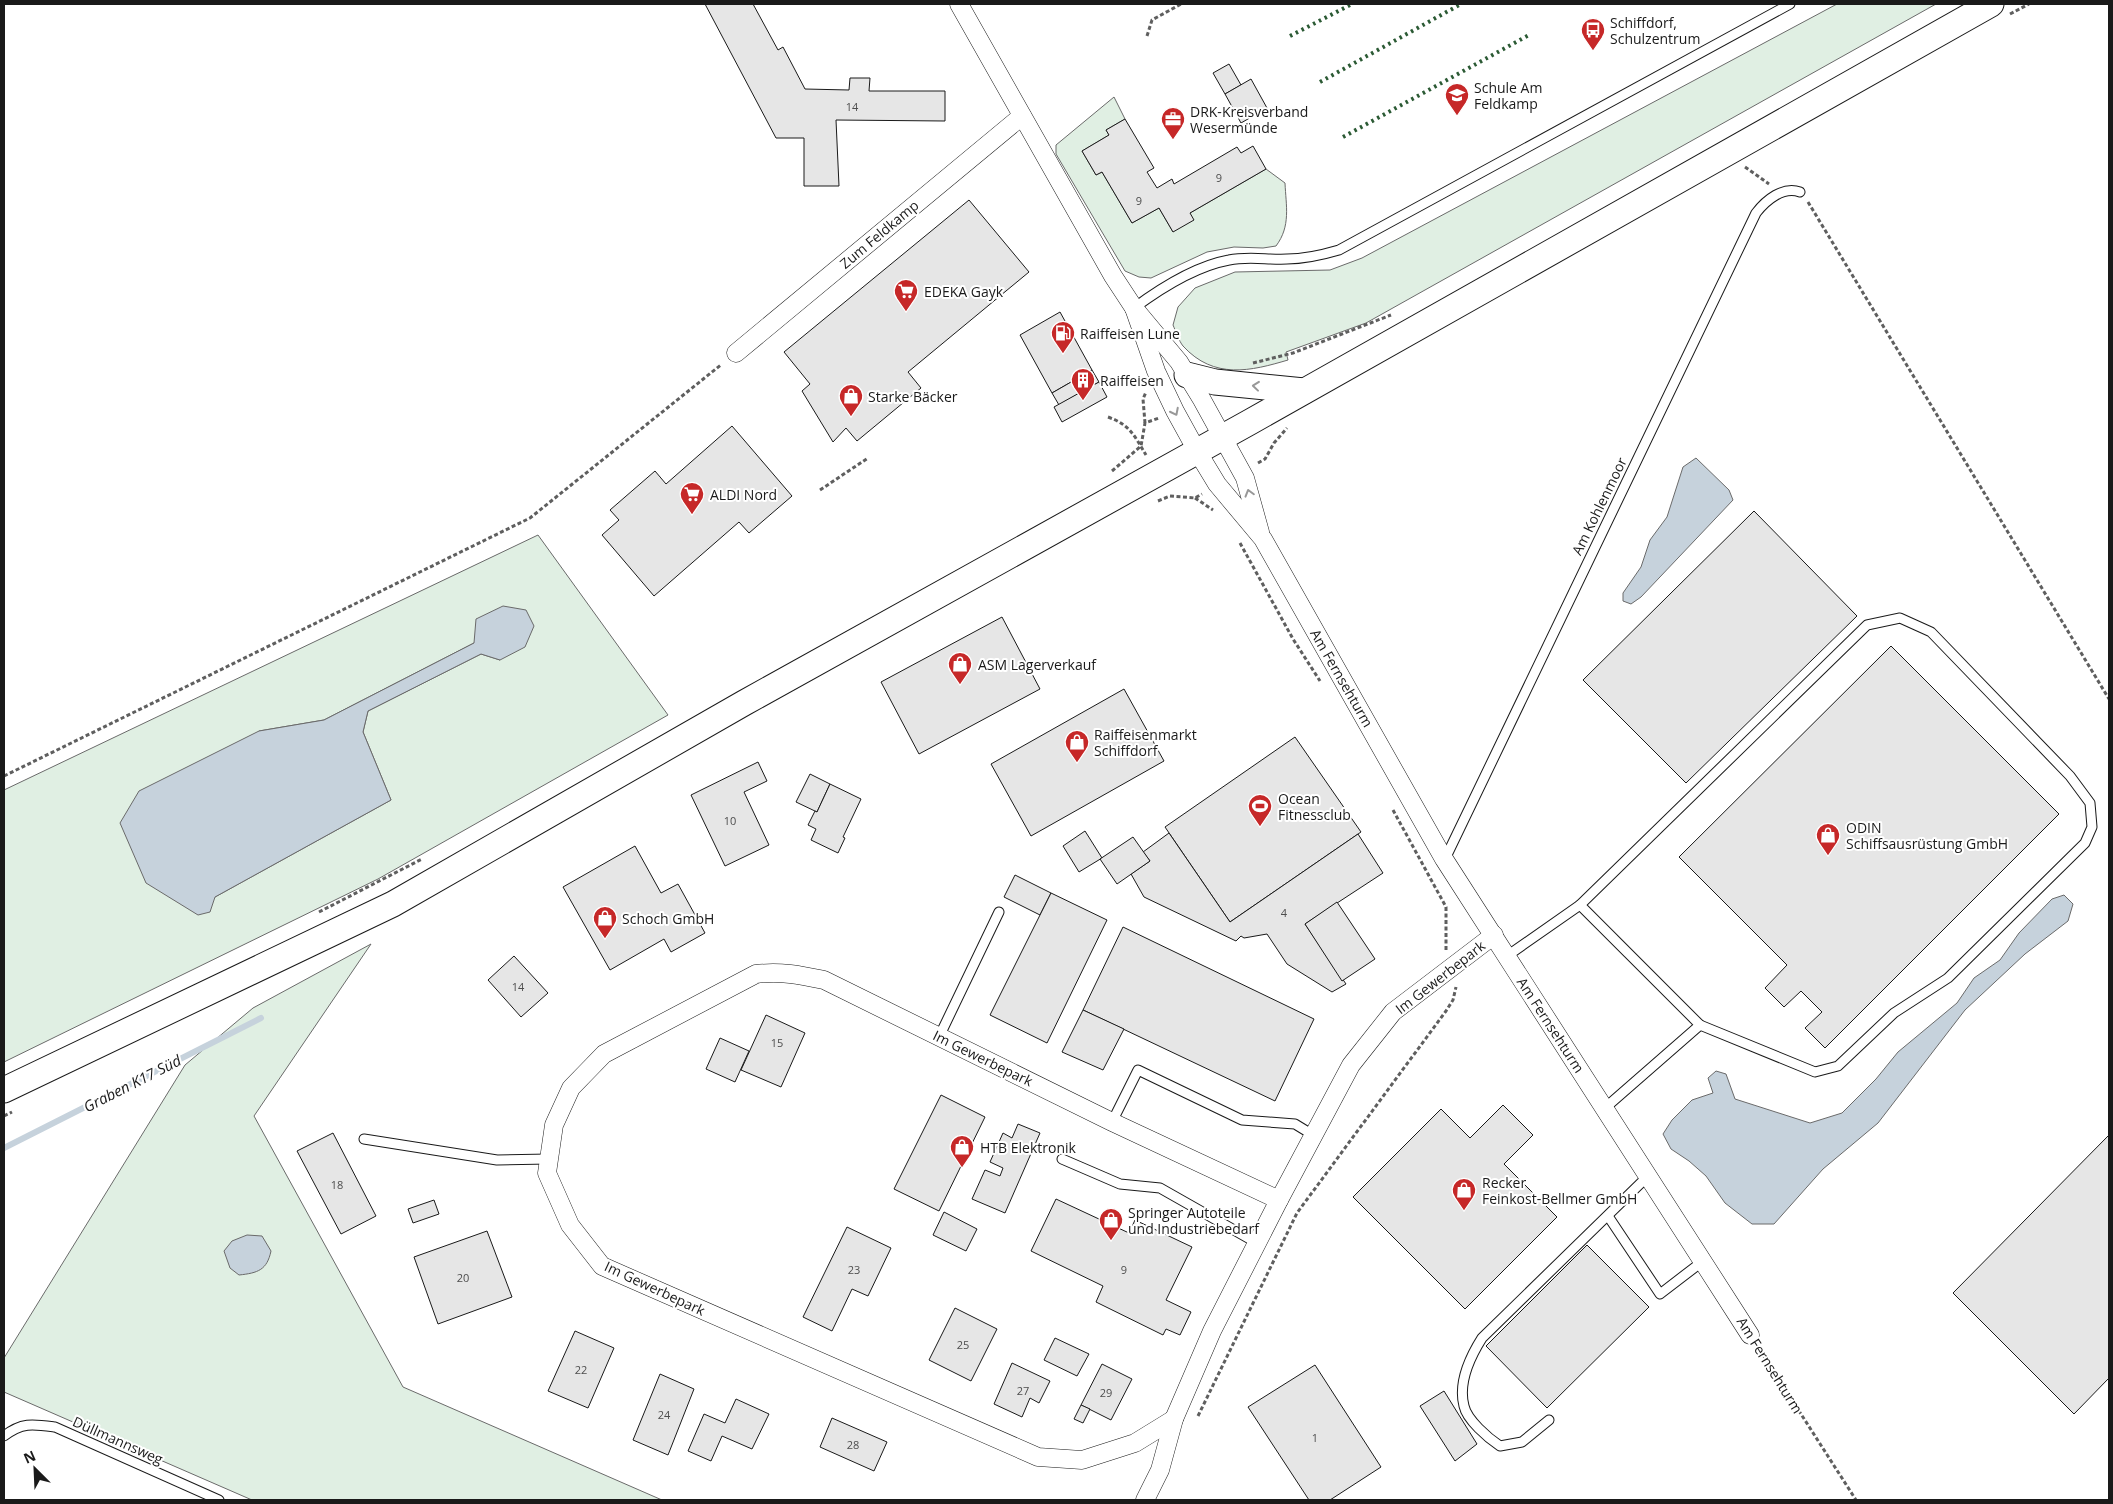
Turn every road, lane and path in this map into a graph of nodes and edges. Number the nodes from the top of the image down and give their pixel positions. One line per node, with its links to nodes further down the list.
1 (959, 4): 6 (street)
2 (1182, 4): 5 (path)
3 (1790, 4): 10 (lane)
4 (1991, 4): 15 (main road)
5 (1147, 36)
6 (1022, 116): 10 (street); 12 (street, Zum Feldkamp)
7 (1743, 165): 9 (path)
8 (1800, 192): 9 (lane, Am Kohlenmoor); 29 (path)
9 (1782, 193): 32 (lane, Am Kohlenmoor)
10 (1134, 308): 14 (street); 16 (street)
11 (1397, 312): 13 (path)
12 (736, 353): 30 (path)
13 (1244, 362)
14 (1187, 375): 15 (main road, one-way to 14); 18 (street)
15 (1304, 391): 18 (main road)
16 (1175, 411): 19 (path); 20 (street, one-way to 20)
17 (1108, 417): 19 (path)
18 (1222, 437): 20 (main road); 27 (street, Am Fernsehturm, one-way to 18)
19 (1141, 446): 22 (path)
20 (1197, 451): 27 (street, Am Fernsehturm); 40 (main road)
21 (868, 458): 23 (path)
22 (1105, 475)
23 (820, 490)
24 (1195, 498): 25 (path)
25 (1216, 512)
26 (1238, 539): 28 (path)
27 (1263, 540): 32 (street, Am Fernsehturm)
28 (1293, 639)
29 (2109, 699)
30 (4, 776)
31 (426, 857): 35 (path)
32 (1444, 859): 36 (street, Am Fernsehturm)
33 (1580, 905): 37 (lane); 38 (lane); 38 (lane)
34 (999, 912): 39 (lane)
35 (313, 915)
36 (1494, 935): 37 (street, Am Fernsehturm); 43 (street, Im Gewerbepark)
37 (1507, 956): 41 (street, Am Fernsehturm)
38 (1700, 1025): 41 (lane)
39 (939, 1037): 42 (street, Im Gewerbepark); 45 (street, Im Gewerbepark)
40 (4, 1090)
41 (1605, 1108): 47 (street, Am Fernsehturm)
42 (1112, 1122): 43 (lane); 48 (street, Im Gewerbepark)
43 (1313, 1135): 48 (street, Im Gewerbepark)
44 (364, 1139): 45 (lane)
45 (549, 1159): 53 (street, Im Gewerbepark)
46 (1062, 1159): 50 (lane)
47 (1648, 1176): 49 (lane); 51 (street, Am Fernsehturm)
48 (1279, 1200): 50 (street, Im Gewerbepark)
49 (1608, 1216): 51 (lane); 54 (lane)
50 (1257, 1242): 53 (street, Im Gewerbepark)
51 (1703, 1261): 52 (street, Am Fernsehturm)
52 (1750, 1335): 58 (path, Am Fernsehturm)
53 (1174, 1419): 57 (street)
54 (1549, 1420)
55 (4, 1436): 56 (lane, Düllmannsweg)
56 (219, 1500)
57 (1145, 1500)
58 (1856, 1500)

